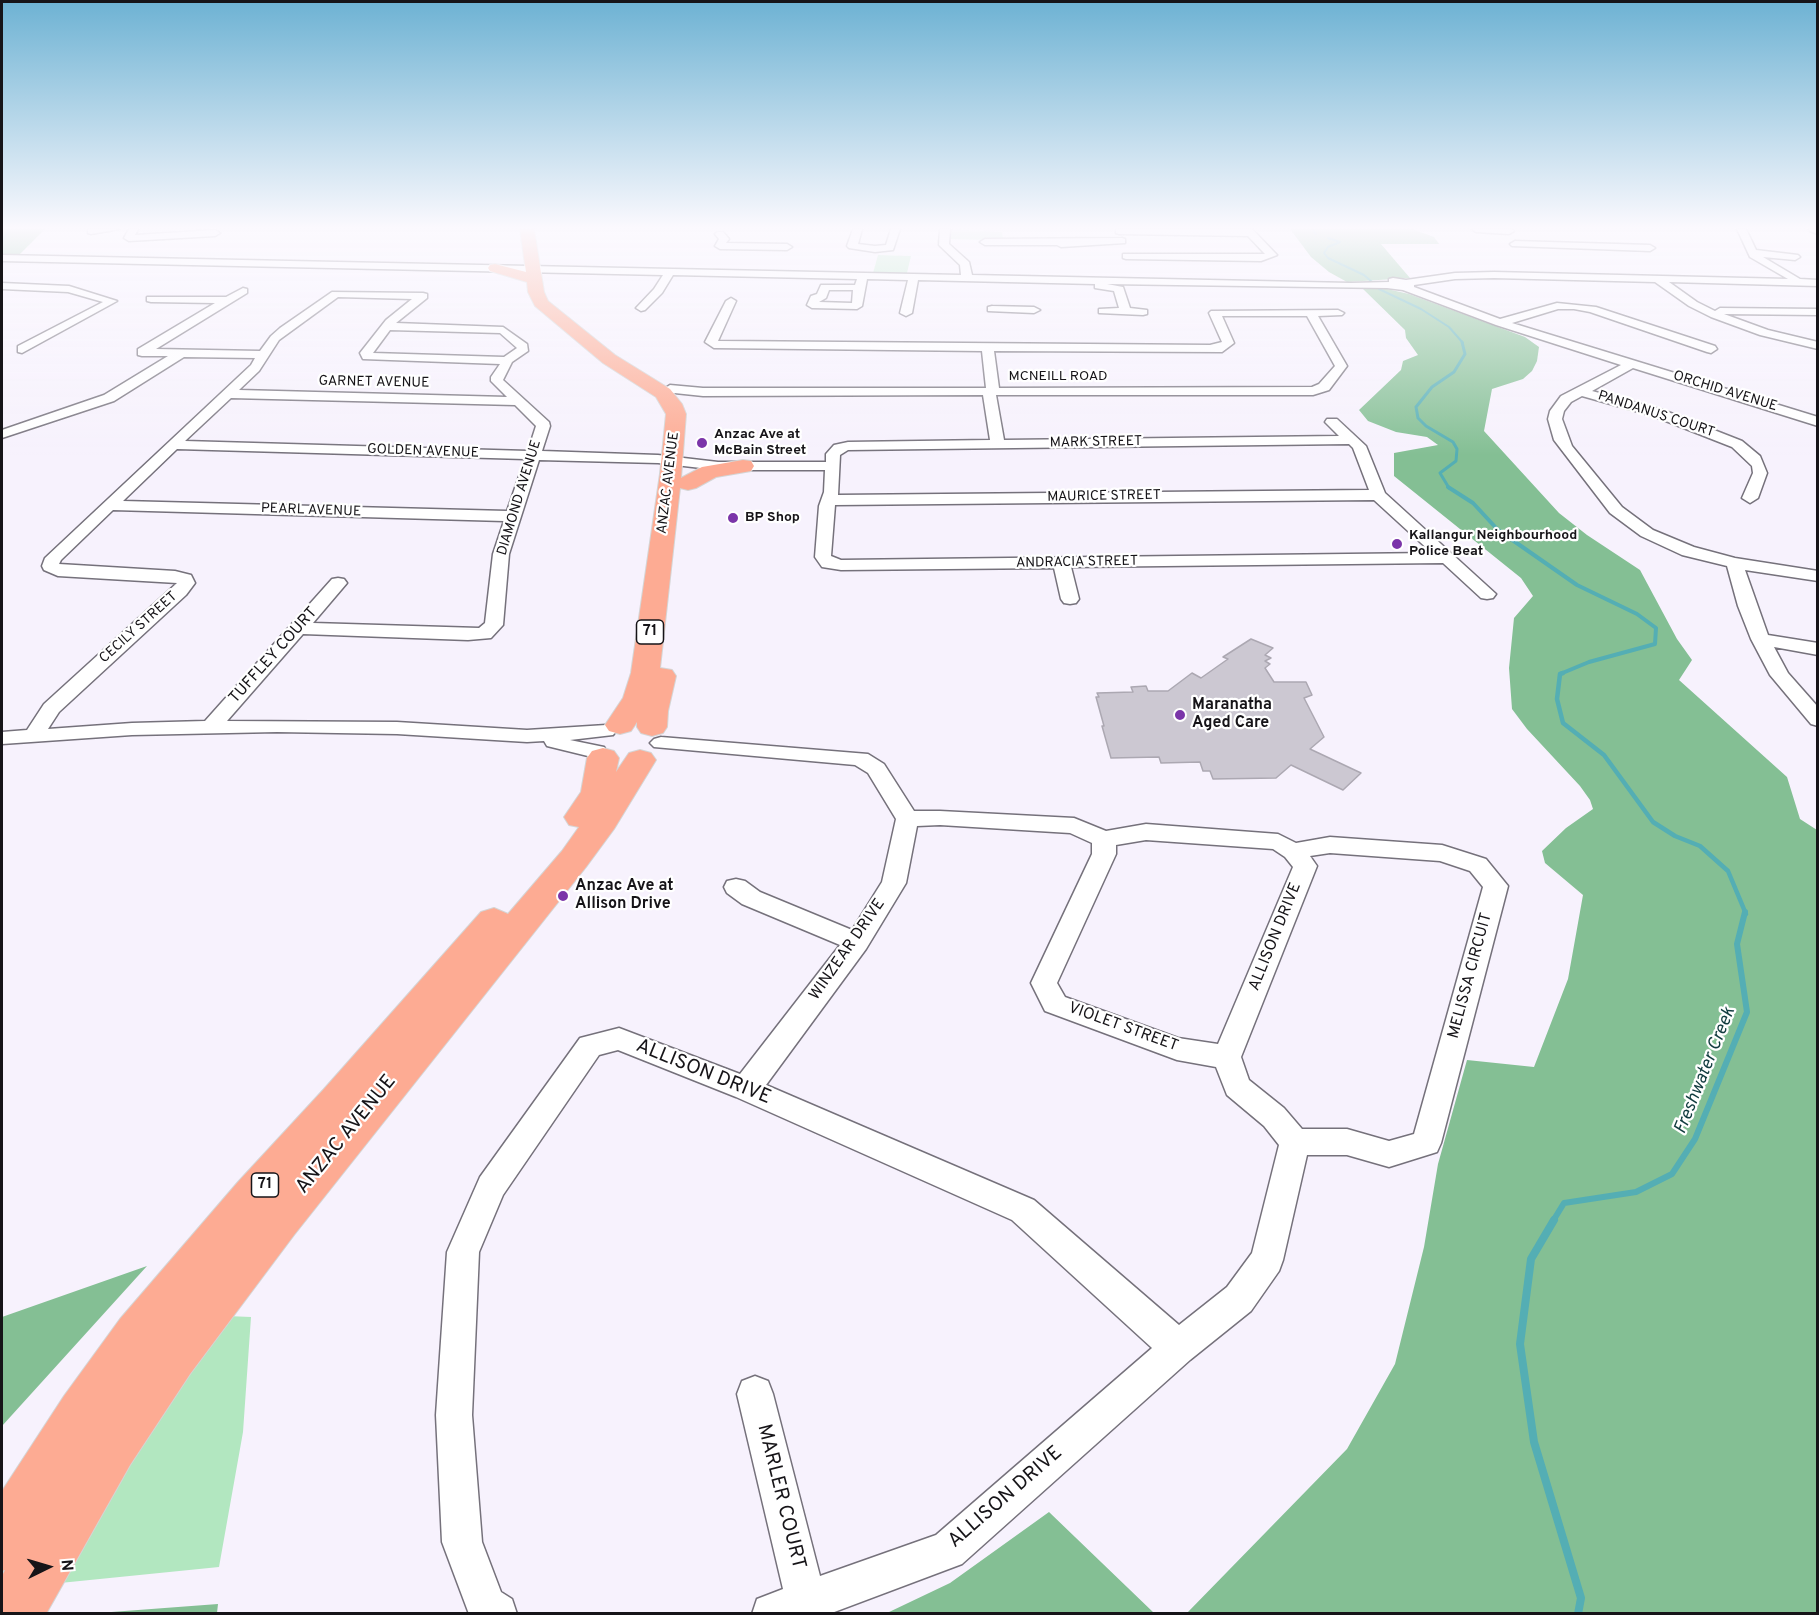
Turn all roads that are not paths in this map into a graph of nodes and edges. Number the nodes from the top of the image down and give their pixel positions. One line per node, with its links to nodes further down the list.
1 (106, 304): 42 (street)
2 (221, 304): 44 (street)
3 (321, 304): 45 (street, CECILY STREET)
4 (407, 304): 31 (street, CECILY STREET)
5 (543, 304): 63 (highway, ANZAC AVENUE / 71)
6 (559, 304): 51 (highway, ANZAC AVENUE / 71)
7 (644, 304): 17 (street)
8 (729, 304): 36 (street)
9 (812, 304): 10 (street)
10 (857, 304)
11 (908, 304): 26 (street)
12 (1000, 304): 18 (street)
13 (1019, 304): 19 (street)
14 (1123, 304): 21 (street)
15 (1453, 304): 30 (street, ORCHID AVENUE)
16 (1697, 304): 22 (street)
17 (641, 308)
18 (992, 309)
19 (1034, 310)
20 (1103, 311): 21 (street)
21 (1125, 311): 23 (street)
22 (1707, 311): 24 (street); 38 (street)
23 (1143, 312)
24 (1818, 312)
25 (890, 313): 26 (street)
26 (906, 313): 27 (street)
27 (922, 313)
28 (1311, 314): 29 (street); 41 (street); 49 (street, MCNEILL ROAD)
29 (1338, 314)
30 (1500, 323): 43 (street); 47 (street, ORCHID AVENUE)
31 (387, 326): 46 (street); 46 (street)
32 (812, 330): 36 (street)
33 (911, 333): 37 (street)
34 (1012, 333): 40 (street)
35 (1115, 336): 41 (street)
36 (809, 346): 37 (street)
37 (910, 346): 39 (street)
38 (1818, 346)
39 (988, 347): 40 (street); 49 (street)
40 (1015, 348): 41 (street)
41 (1118, 348)
42 (22, 349)
43 (1711, 349)
44 (182, 353): 45 (street); 55 (street)
45 (263, 355): 50 (street, CECILY STREET)
46 (506, 361): 52 (street, DIAMOND AVENUE)
47 (1632, 364): 48 (street); 54 (street, ORCHID AVENUE)
48 (1579, 391): 65 (street, PANDANUS COURT); 71 (street)
49 (991, 392): 51 (street, MCNEILL ROAD); 57 (street)
50 (228, 394): 52 (street, GARNET AVENUE); 58 (street, CECILY STREET)
51 (676, 394): 63 (highway, ANZAC AVENUE / 71)
52 (520, 401): 60 (street, DIAMOND AVENUE)
53 (1332, 422): 56 (street)
54 (1818, 422)
55 (2, 434)
56 (1352, 440): 57 (street, MARK STREET); 64 (street)
57 (998, 444): 59 (street, MARK STREET)
58 (174, 445): 60 (street, GOLDEN AVENUE); 67 (street, CECILY STREET)
59 (839, 448): 62 (street, ANDRACIA STREET)
60 (533, 456): 63 (street, GOLDEN AVENUE); 68 (street, DIAMOND AVENUE)
61 (743, 466): 62 (street); 63 (highway)
62 (831, 466): 66 (street, ANDRACIA STREET)
63 (683, 470): 83 (highway, ANZAC AVENUE / 71); 83 (highway, ANZAC AVENUE / 71)
64 (1378, 495): 66 (street, MAURICE STREET); 69 (street)
65 (1750, 498)
66 (830, 500): 70 (street, ANDRACIA STREET)
67 (109, 505): 68 (street, PEARL AVENUE); 81 (street, CECILY STREET)
68 (512, 516): 76 (street, DIAMOND AVENUE)
69 (1446, 558): 70 (street, ANDRACIA STREET); 74 (street)
70 (1061, 563): 75 (street)
71 (1735, 563): 72 (street); 77 (street)
72 (1818, 576)
73 (338, 583): 76 (street, TUFFLEY COURT)
74 (1487, 594)
75 (1070, 599)
76 (299, 628): 80 (street, TUFFLEY COURT)
77 (1760, 639): 78 (street); 79 (street)
78 (1818, 649)
79 (1818, 720)
80 (210, 728): 81 (street); 83 (street)
81 (34, 735): 82 (street)
82 (2, 738)
83 (625, 742): 84 (street); 94 (highway, ANZAC AVENUE / 71); 96 (highway, ANZAC AVENUE / 71)
84 (907, 819): 85 (street); 88 (street, WINZEAR DRIVE)
85 (1104, 839): 86 (street); 89 (street, VIOLET STREET)
86 (1293, 851): 89 (street, ALLISON DRIVE); 91 (street, MELISSA CIRCUIT)
87 (736, 887): 88 (street)
88 (857, 942): 90 (street, WINZEAR DRIVE)
89 (1227, 1058): 91 (street)
90 (746, 1089): 92 (street, ALLISON DRIVE); 97 (street, ALLISON DRIVE)
91 (1295, 1142): 92 (street, ALLISON DRIVE)
92 (1178, 1348): 95 (street, ALLISON DRIVE)
93 (754, 1394): 95 (street, MARLER COURT)
94 (2, 1542)
95 (806, 1599): 98 (street, ALLISON DRIVE)
96 (13, 1614)
97 (497, 1614)
98 (772, 1614)

